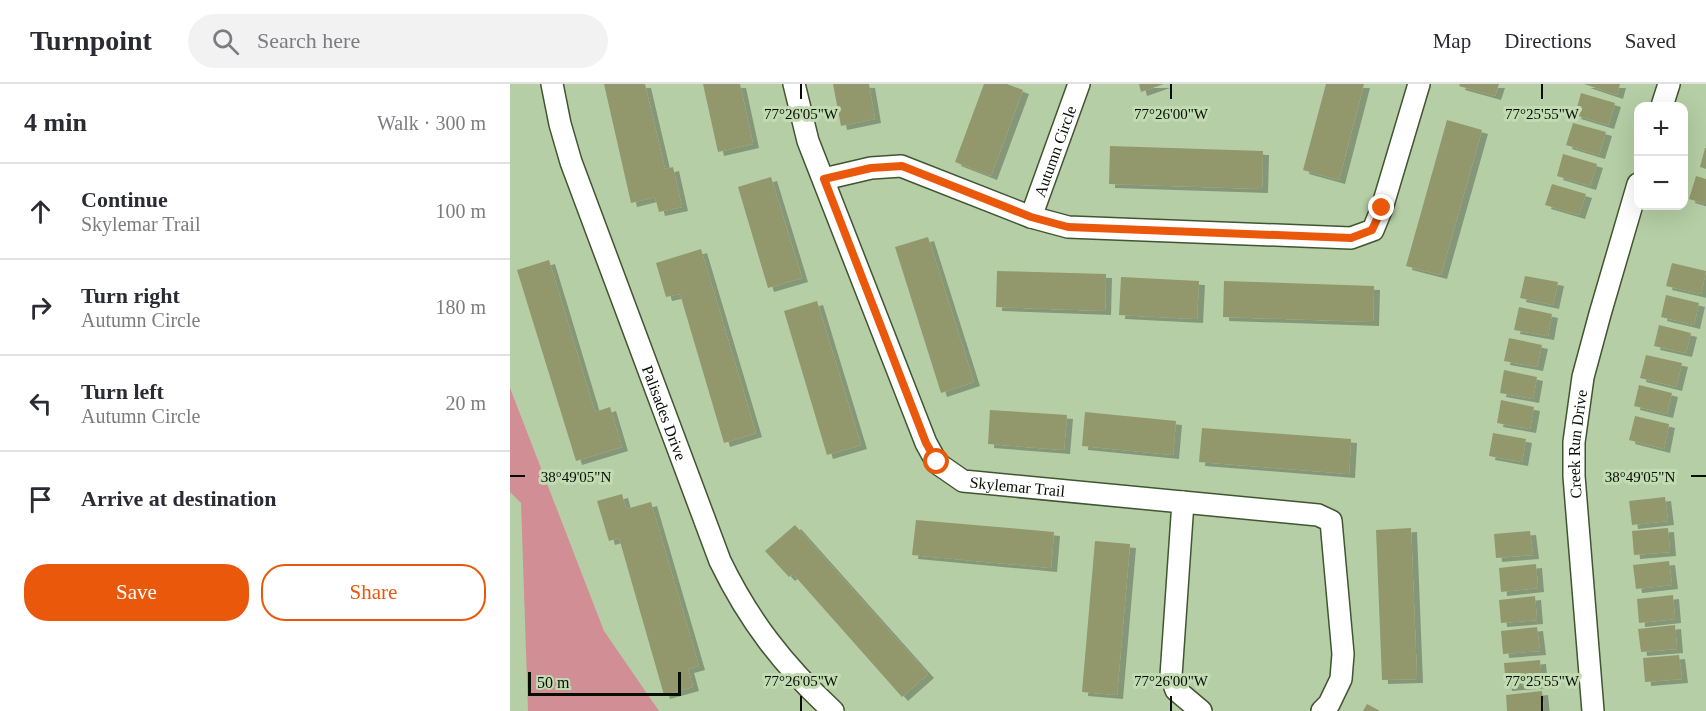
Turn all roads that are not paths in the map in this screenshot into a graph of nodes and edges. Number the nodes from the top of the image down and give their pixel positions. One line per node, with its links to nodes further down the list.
1 (552, 84): 11 (street, Palisades Drive)
2 (794, 84): 7 (street, Skylemar Trail)
3 (1079, 84): 9 (street, Autumn Circle)
4 (1419, 84): 9 (street, Autumn Circle)
5 (1669, 84): 6 (street)
6 (1663, 102)
7 (824, 179): 9 (street, Autumn Circle); 10 (street, Skylemar Trail)
8 (1634, 198): 14 (street, Creek Run Drive)
9 (1031, 217)
10 (1183, 502): 12 (street); 13 (street, Skylemar Trail)
11 (833, 711)
12 (1201, 711)
13 (1322, 711)
14 (1593, 711)

